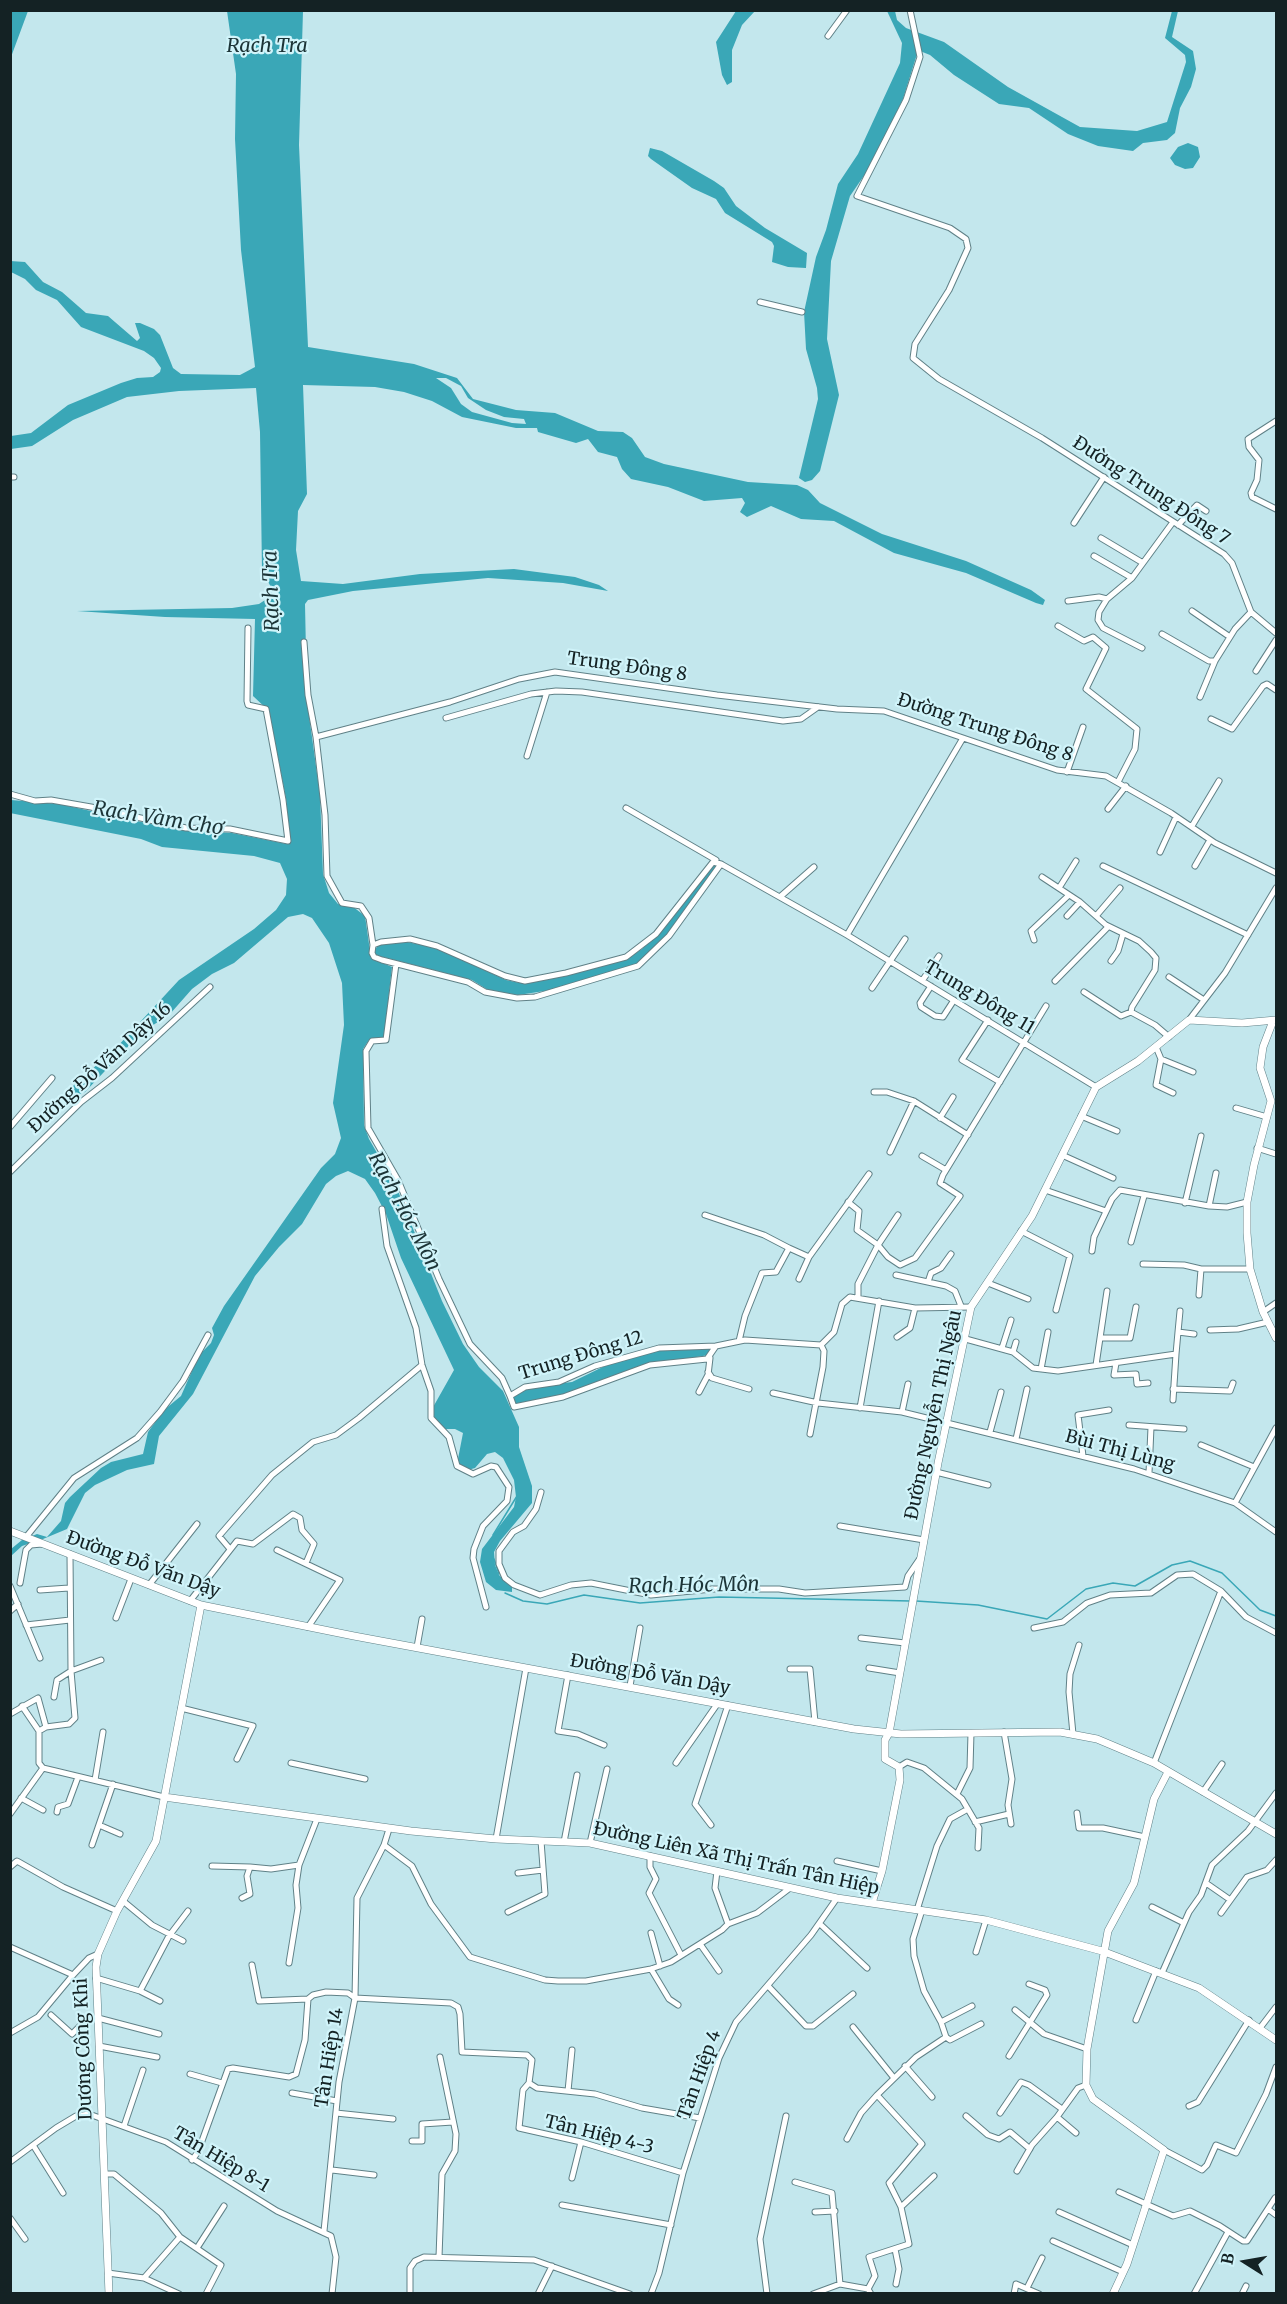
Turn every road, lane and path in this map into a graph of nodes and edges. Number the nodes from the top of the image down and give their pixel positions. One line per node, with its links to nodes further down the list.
1 (847, 10): 3 (street)
2 (910, 10): 7 (street, Đường Trung Đông 7)
3 (828, 36)
4 (760, 302): 5 (street)
5 (802, 312)
6 (1276, 421): 8 (street)
7 (1104, 477): 10 (street); 11 (street, Đường Trung Đông 7)
8 (1276, 508)
9 (1206, 511): 11 (street)
10 (1074, 523)
11 (1176, 524): 14 (street); 19 (street, Đường Trung Đông 7)
12 (1101, 538): 14 (street)
13 (1094, 556): 15 (street)
14 (1143, 563): 15 (street)
15 (1132, 578): 16 (street)
16 (1107, 599): 17 (street); 27 (street)
17 (1068, 602)
18 (1192, 611): 24 (street)
19 (1251, 612): 22 (street, Đường Trung Đông 7); 24 (street)
20 (1058, 626): 43 (street)
21 (248, 628): 45 (street)
22 (1276, 633)
23 (1162, 634): 28 (street)
24 (1230, 638): 28 (street)
25 (1276, 640): 29 (street)
26 (304, 642): 38 (street)
27 (1142, 648)
28 (1215, 661): 32 (street)
29 (1256, 671)
30 (1276, 690): 36 (street)
31 (547, 692): 33 (street); 35 (street); 40 (street)
32 (1200, 697)
33 (818, 707): 34 (street, Trung Đông 8); 38 (street, Trung Đông 8)
34 (837, 709): 39 (street, Đường Trung Đông 8)
35 (446, 718)
36 (1211, 719)
37 (1083, 727): 41 (street)
38 (316, 737): 73 (street)
39 (963, 738): 41 (street, Đường Trung Đông 8); 69 (street)
40 (527, 756)
41 (1067, 772): 43 (street, Đường Trung Đông 8)
42 (1220, 781): 49 (street)
43 (1118, 782): 44 (street, Đường Trung Đông 8)
44 (1126, 786): 47 (street); 48 (street, Đường Trung Đông 8)
45 (10, 794)
46 (626, 808): 53 (street, Trung Đông 11)
47 (1108, 809)
48 (1176, 817): 49 (street, Đường Trung Đông 8); 51 (street)
49 (1192, 826): 50 (street, Đường Trung Đông 8)
50 (1210, 840): 55 (street); 57 (street, Đường Trung Đông 8)
51 (1160, 852)
52 (1076, 861): 59 (street)
53 (718, 862): 63 (street, Trung Đông 11); 73 (street); 77 (street)
54 (1103, 866): 70 (street)
55 (1195, 866)
56 (814, 867): 63 (street)
57 (1276, 873)
58 (1042, 877): 59 (street)
59 (1059, 888): 62 (street)
60 (1120, 888): 66 (street)
61 (1276, 888): 70 (street)
62 (1069, 895): 64 (street); 72 (street)
63 (780, 896): 69 (street, Trung Đông 11)
64 (1080, 902): 65 (street); 66 (street)
65 (1067, 916)
66 (1096, 916): 67 (street)
67 (1108, 927): 68 (street); 80 (street)
68 (1123, 934): 75 (street); 88 (street)
69 (847, 935): 76 (street, Trung Đông 11)
70 (1248, 935): 86 (street)
71 (905, 939): 76 (street)
72 (1034, 940)
73 (373, 945): 77 (street)
74 (939, 956): 79 (street)
75 (1111, 960)
76 (890, 961): 79 (street, Trung Đông 11); 83 (street)
77 (396, 964): 192 (street, Trung Đông 12)
78 (1169, 977): 86 (street)
79 (922, 981): 81 (street, Trung Đông 11)
80 (1054, 981)
81 (931, 986): 85 (street, Trung Đông 11); 85 (street)
82 (210, 987): 118 (street, Đường Đỗ Văn Dậy 16)
83 (872, 988)
84 (1084, 992): 88 (street)
85 (954, 1000): 89 (street, Trung Đông 11)
86 (1204, 1000): 90 (street)
87 (1046, 1006): 93 (street)
88 (1131, 1012): 92 (street)
89 (988, 1020): 93 (street, Trung Đông 11); 98 (street)
90 (1189, 1020): 91 (street); 92 (street)
91 (1275, 1020): 106 (street)
92 (1169, 1037): 94 (street)
93 (1024, 1042): 98 (street); 99 (street, Trung Đông 11)
94 (1156, 1047): 95 (street); 99 (street)
95 (1161, 1059): 96 (street); 101 (street)
96 (1193, 1072)
97 (52, 1078): 108 (street)
98 (1000, 1082): 110 (street)
99 (1096, 1087): 105 (street, Đường Nguyễn Thị Ngâu)
100 (874, 1092): 103 (street)
101 (1173, 1093)
102 (953, 1097): 107 (street)
103 (914, 1101): 107 (street); 113 (street)
104 (1236, 1107): 106 (street)
105 (1082, 1116): 109 (street); 115 (street, Đường Nguyễn Thị Ngâu)
106 (1267, 1117): 112 (street)
107 (940, 1118): 110 (street)
108 (10, 1127)
109 (1118, 1131)
110 (968, 1135): 117 (street)
111 (1201, 1136): 126 (street)
112 (1257, 1148): 114 (street); 125 (street)
113 (890, 1152)
114 (1276, 1154)
115 (1062, 1155): 121 (street); 122 (street, Đường Nguyễn Thị Ngâu)
116 (922, 1156): 117 (street)
117 (946, 1170): 134 (street)
118 (10, 1172)
119 (1216, 1173): 127 (street)
120 (869, 1174): 124 (street)
121 (1113, 1178)
122 (1045, 1190): 129 (street); 132 (street, Đường Nguyễn Thị Ngâu)
123 (1144, 1196): 126 (street); 129 (street); 133 (street)
124 (848, 1202): 134 (street); 138 (street)
125 (1247, 1202): 127 (street); 141 (street)
126 (1185, 1203): 127 (street)
127 (1209, 1206)
128 (382, 1209): 179 (street)
129 (1107, 1211): 136 (street)
130 (705, 1215): 135 (street)
131 (898, 1215): 134 (street)
132 (1021, 1231): 145 (street, Đường Nguyễn Thị Ngâu); 156 (street)
133 (1131, 1242)
134 (878, 1245): 148 (street)
135 (789, 1248): 138 (street); 170 (street)
136 (1092, 1251)
137 (951, 1254): 144 (street)
138 (809, 1257): 143 (street)
139 (1143, 1264): 140 (street)
140 (1201, 1269): 141 (street); 147 (street)
141 (1250, 1269): 158 (street)
142 (896, 1275): 144 (street)
143 (799, 1279)
144 (928, 1282): 152 (street)
145 (988, 1282): 149 (street); 153 (street, Đường Nguyễn Thị Ngâu)
146 (1107, 1291): 168 (street)
147 (1199, 1295)
148 (858, 1297): 150 (street); 172 (street)
149 (1028, 1299)
150 (879, 1301): 155 (street); 195 (street)
151 (1276, 1303): 158 (street)
152 (961, 1306): 153 (street); 155 (street)
153 (971, 1307): 167 (street, Đường Nguyễn Thị Ngâu)
154 (1136, 1307): 168 (street)
155 (915, 1308): 166 (street)
156 (1056, 1310)
157 (1180, 1311): 163 (street)
158 (1263, 1312): 160 (street)
159 (1011, 1320): 174 (street)
160 (1268, 1322): 161 (street); 169 (street)
161 (1210, 1330)
162 (1048, 1332): 181 (street)
163 (1178, 1332): 164 (street); 176 (street)
164 (1194, 1334)
165 (208, 1335): 218 (street)
166 (897, 1337)
167 (962, 1338): 174 (street); 198 (street, Đường Nguyễn Thị Ngâu)
168 (1101, 1338): 180 (street)
169 (1276, 1338)
170 (739, 1341): 172 (street, Trung Đông 12); 173 (street, Trung Đông 12)
171 (1016, 1342): 175 (street)
172 (821, 1345): 194 (street)
173 (716, 1346): 177 (street); 192 (street, Trung Đông 12)
174 (1002, 1348): 175 (street)
175 (1013, 1352): 181 (street)
176 (1176, 1354): 178 (street); 188 (street)
177 (710, 1358): 182 (street); 192 (street)
178 (1116, 1363): 180 (street); 183 (street)
179 (422, 1365): 221 (street); 236 (street)
180 (1096, 1365): 181 (street)
181 (1041, 1369)
182 (708, 1372): 186 (street); 189 (street)
183 (1148, 1383)
184 (1233, 1383): 188 (street)
185 (908, 1384): 197 (street)
186 (749, 1389)
187 (1027, 1389): 205 (street)
188 (1173, 1389): 193 (street)
189 (699, 1392)
190 (1001, 1392): 203 (street)
191 (773, 1393): 194 (street, Bùi Thị Lùng)
192 (510, 1396)
193 (1173, 1400)
194 (818, 1403): 195 (street, Bùi Thị Lùng); 204 (street)
195 (860, 1408): 197 (street, Bùi Thị Lùng)
196 (1109, 1410): 207 (street)
197 (902, 1412): 198 (street, Bùi Thị Lùng)
198 (946, 1423): 203 (street, Bùi Thị Lùng); 209 (street, Đường Nguyễn Thị Ngâu)
199 (1129, 1425): 200 (street)
200 (1151, 1427): 202 (street); 210 (street)
201 (1276, 1428): 208 (street)
202 (1184, 1429)
203 (990, 1432): 205 (street, Bùi Thị Lùng)
204 (810, 1434)
205 (1016, 1439): 207 (street, Bùi Thị Lùng)
206 (1200, 1445): 208 (street)
207 (1083, 1456): 210 (street, Bùi Thị Lùng)
208 (1254, 1467): 213 (street)
209 (936, 1472): 211 (street); 219 (street, Đường Nguyễn Thị Ngâu)
210 (1149, 1473): 213 (street, Bùi Thị Lùng)
211 (988, 1485)
212 (541, 1492): 224 (street)
213 (1234, 1503): 217 (street, Bùi Thị Lùng)
214 (197, 1524): 228 (street)
215 (840, 1526): 219 (street)
216 (10, 1531): 218 (street, Đường Đỗ Văn Dậy)
217 (1276, 1532)
218 (27, 1537): 220 (street, Đường Đỗ Văn Dậy)
219 (924, 1540): 224 (street, Đường Nguyễn Thị Ngâu)
220 (43, 1543): 223 (street, Đường Đỗ Văn Dậy); 227 (street)
221 (230, 1550): 225 (street); 233 (street)
222 (277, 1550): 225 (street)
223 (70, 1554): 226 (street, Đường Đỗ Văn Dậy); 230 (street)
224 (921, 1557): 247 (street, Đường Nguyễn Thị Ngâu)
225 (306, 1563): 242 (street)
226 (131, 1579): 228 (street, Đường Đỗ Văn Dậy); 238 (street)
227 (20, 1583)
228 (149, 1585): 233 (street, Đường Đỗ Văn Dậy)
229 (10, 1586): 234 (street)
230 (69, 1588): 231 (street); 240 (street)
231 (40, 1590)
232 (1221, 1592): 244 (street); 245 (street); 277 (street)
233 (190, 1601): 235 (street, Đường Đỗ Văn Dậy)
234 (18, 1604): 237 (street); 241 (street)
235 (201, 1605): 242 (street, Đường Đỗ Văn Dậy); 263 (street, Dương Công Khi)
236 (486, 1607)
237 (10, 1611)
238 (116, 1618)
239 (422, 1619): 249 (street)
240 (70, 1620): 241 (street); 255 (street)
241 (26, 1624): 250 (street)
242 (308, 1627): 249 (street, Đường Đỗ Văn Dậy)
243 (640, 1628): 258 (street)
244 (1034, 1628)
245 (1276, 1633)
246 (861, 1638): 247 (street)
247 (905, 1643): 256 (street)
248 (1079, 1645): 272 (street)
249 (417, 1647): 252 (street, Đường Đỗ Văn Dậy)
250 (40, 1658)
251 (101, 1660): 255 (street)
252 (526, 1668): 257 (street, Đường Đỗ Văn Dậy); 309 (street)
253 (870, 1668): 256 (street)
254 (790, 1669): 265 (street)
255 (71, 1671): 259 (street); 266 (street)
256 (900, 1673): 270 (street)
257 (568, 1675): 258 (street, Đường Đỗ Văn Dậy); 273 (street)
258 (630, 1686): 260 (street, Đường Đỗ Văn Dậy)
259 (54, 1697)
260 (718, 1703): 261 (street, Đường Đỗ Văn Dậy); 276 (street)
261 (728, 1705): 265 (street, Đường Đỗ Văn Dậy); 303 (street)
262 (22, 1706): 264 (street); 266 (street); 267 (street)
263 (181, 1708): 274 (street); 291 (street, Dương Công Khi)
264 (10, 1714)
265 (814, 1722): 270 (street, Đường Đỗ Văn Dậy)
266 (46, 1726): 267 (street)
267 (39, 1731): 280 (street)
268 (102, 1732): 286 (street)
269 (1004, 1732): 271 (street, Đường Đỗ Văn Dậy); 272 (street, Đường Đỗ Văn Dậy); 297 (street)
270 (889, 1733): 271 (street, Đường Đỗ Văn Dậy); 279 (street)
271 (971, 1733): 290 (street)
272 (1073, 1734): 277 (street, Đường Đỗ Văn Dậy)
273 (604, 1745)
274 (237, 1759)
275 (291, 1763): 285 (street)
276 (676, 1763)
277 (1154, 1763): 282 (street, Đường Đỗ Văn Dậy)
278 (1222, 1764): 288 (street)
279 (899, 1767): 290 (street); 325 (street)
280 (43, 1768): 284 (street); 292 (street)
281 (607, 1769): 312 (street)
282 (1168, 1772): 288 (street, Đường Đỗ Văn Dậy); 308 (street)
283 (578, 1775): 311 (street)
284 (78, 1777): 286 (street); 295 (street)
285 (365, 1779)
286 (95, 1780): 287 (street)
287 (112, 1784): 291 (street); 304 (street)
288 (1203, 1792): 300 (street, Đường Đỗ Văn Dậy)
289 (1276, 1793): 300 (street)
290 (957, 1794): 293 (street)
291 (164, 1797): 299 (street, Đường Liên Xã Thị Trấn Tân Hiệp); 332 (street, Dương Công Khi)
292 (21, 1798): 294 (street); 296 (street)
293 (968, 1809): 301 (street); 335 (street)
294 (43, 1810)
295 (57, 1812)
296 (10, 1814)
297 (1009, 1814): 301 (street); 302 (street)
298 (1077, 1814): 308 (street)
299 (317, 1819): 305 (street, Đường Liên Xã Thị Trấn Tân Hiệp); 319 (street)
300 (1254, 1820): 307 (street, Đường Đỗ Văn Dậy); 327 (street)
301 (975, 1822): 315 (street)
302 (1011, 1824)
303 (711, 1825)
304 (99, 1826): 306 (street); 313 (street)
305 (389, 1828): 309 (street, Đường Liên Xã Thị Trấn Tân Hiệp); 314 (street, Tân Hiệp 14)
306 (120, 1834)
307 (1276, 1834)
308 (1145, 1837): 349 (street)
309 (496, 1839): 310 (street, Đường Liên Xã Thị Trấn Tân Hiệp)
310 (541, 1841): 311 (street, Đường Liên Xã Thị Trấn Tân Hiệp); 323 (street)
311 (564, 1842): 312 (street, Đường Liên Xã Thị Trấn Tân Hiệp)
312 (590, 1843): 316 (street, Đường Liên Xã Thị Trấn Tân Hiệp)
313 (92, 1845)
314 (384, 1845): 357 (street); 366 (street, Tân Hiệp 14)
315 (978, 1848)
316 (650, 1856): 324 (street, Đường Liên Xã Thị Trấn Tân Hiệp); 352 (street)
317 (1276, 1860): 331 (street)
318 (837, 1862): 325 (street)
319 (299, 1865): 322 (street); 353 (street)
320 (212, 1866): 322 (street)
321 (10, 1867): 336 (street)
322 (250, 1867): 329 (street)
323 (543, 1870): 326 (street); 338 (street)
324 (717, 1871): 328 (street, Đường Liên Xã Thị Trấn Tân Hiệp); 342 (street)
325 (882, 1871): 333 (street)
326 (518, 1873)
327 (1206, 1883): 331 (street); 341 (street)
328 (790, 1888): 330 (street, Đường Liên Xã Thị Trấn Tân Hiệp); 342 (street)
329 (242, 1898)
330 (837, 1898): 333 (street, Đường Liên Xã Thị Trấn Tân Hiệp); 343 (street, Tân Hiệp 4)
331 (1229, 1899): 339 (street)
332 (123, 1901): 336 (street, Dương Công Khi); 345 (street)
333 (872, 1903): 335 (street, Đường Liên Xã Thị Trấn Tân Hiệp)
334 (1152, 1907): 341 (street)
335 (920, 1910): 340 (street, Đường Liên Xã Thị Trấn Tân Hiệp); 377 (street)
336 (117, 1911): 351 (street, Dương Công Khi)
337 (188, 1911): 345 (street)
338 (508, 1912)
339 (1221, 1913)
340 (986, 1920): 349 (street, Đường Liên Xã Thị Trấn Tân Hiệp); 350 (street)
341 (1184, 1923): 359 (street)
342 (728, 1924): 347 (street)
343 (819, 1924): 356 (street); 363 (street, Tân Hiệp 4)
344 (651, 1933): 355 (street)
345 (169, 1936): 346 (street); 364 (street)
346 (183, 1941)
347 (700, 1944): 352 (street); 358 (street)
348 (10, 1947): 360 (street)
349 (1102, 1951): 359 (street, Đường Liên Xã Thị Trấn Tân Hiệp); 387 (street)
350 (976, 1952)
351 (98, 1954): 360 (street); 361 (street, Dương Công Khi)
352 (681, 1955): 355 (street)
353 (289, 1963)
354 (252, 1965): 367 (street)
355 (660, 1966): 357 (street)
356 (867, 1968)
357 (651, 1969): 369 (street)
358 (719, 1971)
359 (1159, 1972): 375 (street); 376 (street, Đường Liên Xã Thị Trấn Tân Hiệp)
360 (73, 1975): 382 (street)
361 (96, 1978): 364 (street); 374 (street, Dương Công Khi)
362 (1029, 1984): 378 (street)
363 (769, 1987): 365 (street); 415 (street, Tân Hiệp 4)
364 (140, 1991): 368 (street)
365 (853, 1994)
366 (355, 1998): 367 (street); 400 (street); 406 (street, Tân Hiệp 14)
367 (308, 1999): 399 (street)
368 (160, 2001)
369 (678, 2005)
370 (972, 2006): 377 (street)
371 (1276, 2007): 381 (street)
372 (1015, 2010): 378 (street)
373 (51, 2015): 374 (street)
374 (98, 2019): 383 (street); 386 (street, Dương Công Khi)
375 (1136, 2020)
376 (1250, 2020): 381 (street, Đường Liên Xã Thị Trấn Tân Hiệp); 407 (street)
377 (941, 2022): 384 (street)
378 (1032, 2023): 387 (street); 390 (street)
379 (981, 2024): 384 (street)
380 (853, 2027): 397 (street)
381 (1260, 2028): 385 (street, Đường Liên Xã Thị Trấn Tân Hiệp)
382 (10, 2033)
383 (159, 2034)
384 (946, 2037): 392 (street)
385 (1276, 2040)
386 (99, 2046): 391 (street); 413 (street, Dương Công Khi)
387 (1087, 2049): 401 (street)
388 (572, 2050): 402 (street)
389 (440, 2056): 417 (street)
390 (1009, 2056)
391 (157, 2057)
392 (905, 2066): 397 (street); 405 (street)
393 (1276, 2067): 425 (street)
394 (143, 2070): 418 (street)
395 (190, 2074): 399 (street)
396 (1025, 2074): 398 (street)
397 (894, 2078): 404 (street)
398 (1021, 2082): 408 (street); 410 (street)
399 (222, 2083): 426 (street)
400 (529, 2084): 402 (street); 422 (street, Tân Hiệp 4-3)
401 (1086, 2085): 408 (street); 425 (street)
402 (568, 2091): 415 (street)
403 (292, 2093): 406 (street)
404 (877, 2095): 420 (street); 442 (street)
405 (932, 2097)
406 (337, 2101): 409 (street, Tân Hiệp 14)
407 (1189, 2106)
408 (1062, 2109): 414 (street)
409 (336, 2113): 416 (street); 428 (street, Tân Hiệp 14)
410 (1000, 2113)
411 (786, 2116): 477 (street)
412 (966, 2116): 424 (street)
413 (102, 2117): 418 (street, Tân Hiệp 8-1); 423 (street); 431 (street, Dương Công Khi)
414 (1057, 2117): 419 (street); 424 (street)
415 (700, 2118): 430 (street, Tân Hiệp 4)
416 (393, 2119)
417 (453, 2122): 421 (street); 458 (street)
418 (124, 2126): 426 (street, Tân Hiệp 8-1)
419 (1076, 2133)
420 (848, 2139)
421 (412, 2141)
422 (581, 2142): 430 (street, Tân Hiệp 4-3); 434 (street)
423 (33, 2145): 427 (street); 437 (street)
424 (1030, 2149): 429 (street)
425 (1164, 2150): 439 (street)
426 (192, 2160): 450 (street, Tân Hiệp 8-1)
427 (10, 2162)
428 (332, 2170): 432 (street); 450 (street, Tân Hiệp 14)
429 (1017, 2171)
430 (683, 2173): 449 (street, Tân Hiệp 4)
431 (105, 2174): 452 (street); 462 (street, Dương Công Khi)
432 (374, 2175)
433 (934, 2176): 442 (street)
434 (572, 2178)
435 (795, 2182): 444 (street)
436 (1119, 2192): 439 (street)
437 (63, 2193)
438 (1275, 2198): 443 (street)
439 (1147, 2203): 451 (street); 455 (street)
440 (562, 2205): 449 (street)
441 (224, 2206): 456 (street)
442 (901, 2206): 457 (street)
443 (1268, 2209): 447 (street); 451 (street)
444 (835, 2211): 445 (street); 464 (street)
445 (815, 2212)
446 (1059, 2212): 455 (street)
447 (1276, 2215)
448 (10, 2218): 453 (street)
449 (671, 2225): 476 (street, Tân Hiệp 4)
450 (324, 2231): 472 (street)
451 (1228, 2232): 482 (street)
452 (180, 2237): 456 (street); 463 (street)
453 (25, 2239)
454 (1053, 2241): 461 (street)
455 (1133, 2245): 461 (street)
456 (198, 2248): 471 (street)
457 (895, 2248): 465 (street); 468 (street)
458 (439, 2257): 460 (street); 473 (street)
459 (1042, 2258): 467 (street)
460 (552, 2266): 474 (street); 475 (street)
461 (1123, 2272): 481 (street)
462 (108, 2273): 463 (street); 469 (street, Dương Công Khi)
463 (144, 2278): 470 (street)
464 (840, 2284): 468 (street); 478 (street)
465 (896, 2284)
466 (1246, 2286): 483 (street)
467 (1027, 2288): 479 (street); 480 (street)
468 (869, 2291)
469 (109, 2294)
470 (179, 2294)
471 (206, 2294)
472 (332, 2294)
473 (410, 2294)
474 (538, 2294)
475 (630, 2294)
476 (651, 2294)
477 (767, 2294)
478 (813, 2294)
479 (1014, 2294)
480 (1039, 2294)
481 (1113, 2294)
482 (1194, 2294)
483 (1242, 2294)

